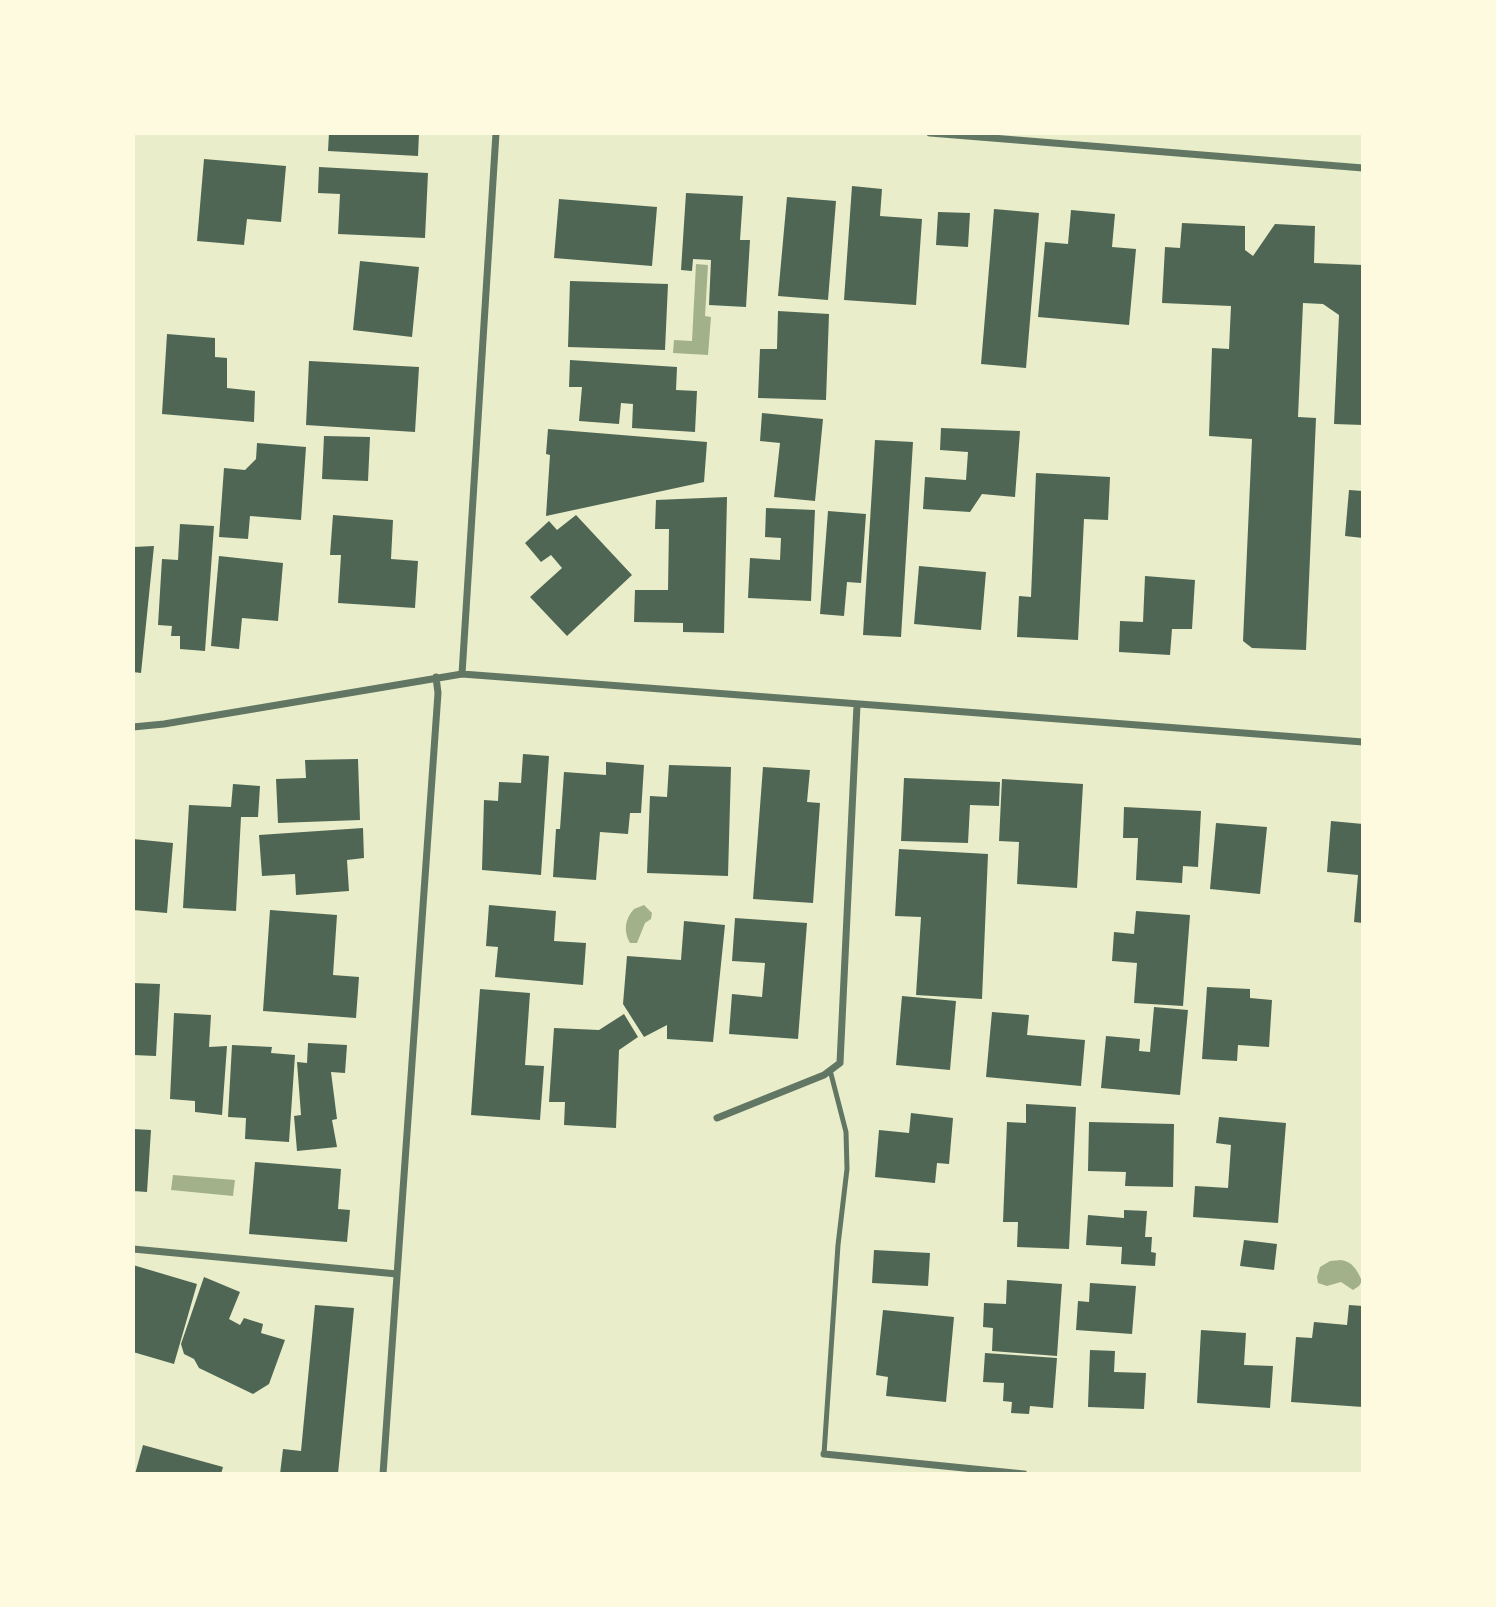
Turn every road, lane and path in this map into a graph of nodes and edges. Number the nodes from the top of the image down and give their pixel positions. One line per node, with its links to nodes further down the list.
1 (496, 133): 4 (street)
2 (930, 133): 3 (street)
3 (1363, 168)
4 (461, 674): 5 (street); 6 (street)
5 (436, 677): 7 (street); 12 (street)
6 (856, 705): 8 (street); 9 (street)
7 (133, 727)
8 (1363, 742)
9 (831, 1070): 10 (street); 13 (lane)
10 (717, 1118)
11 (133, 1249): 12 (street)
12 (397, 1274): 14 (street)
13 (824, 1454): 15 (street)
14 (383, 1474)
15 (1024, 1474)

